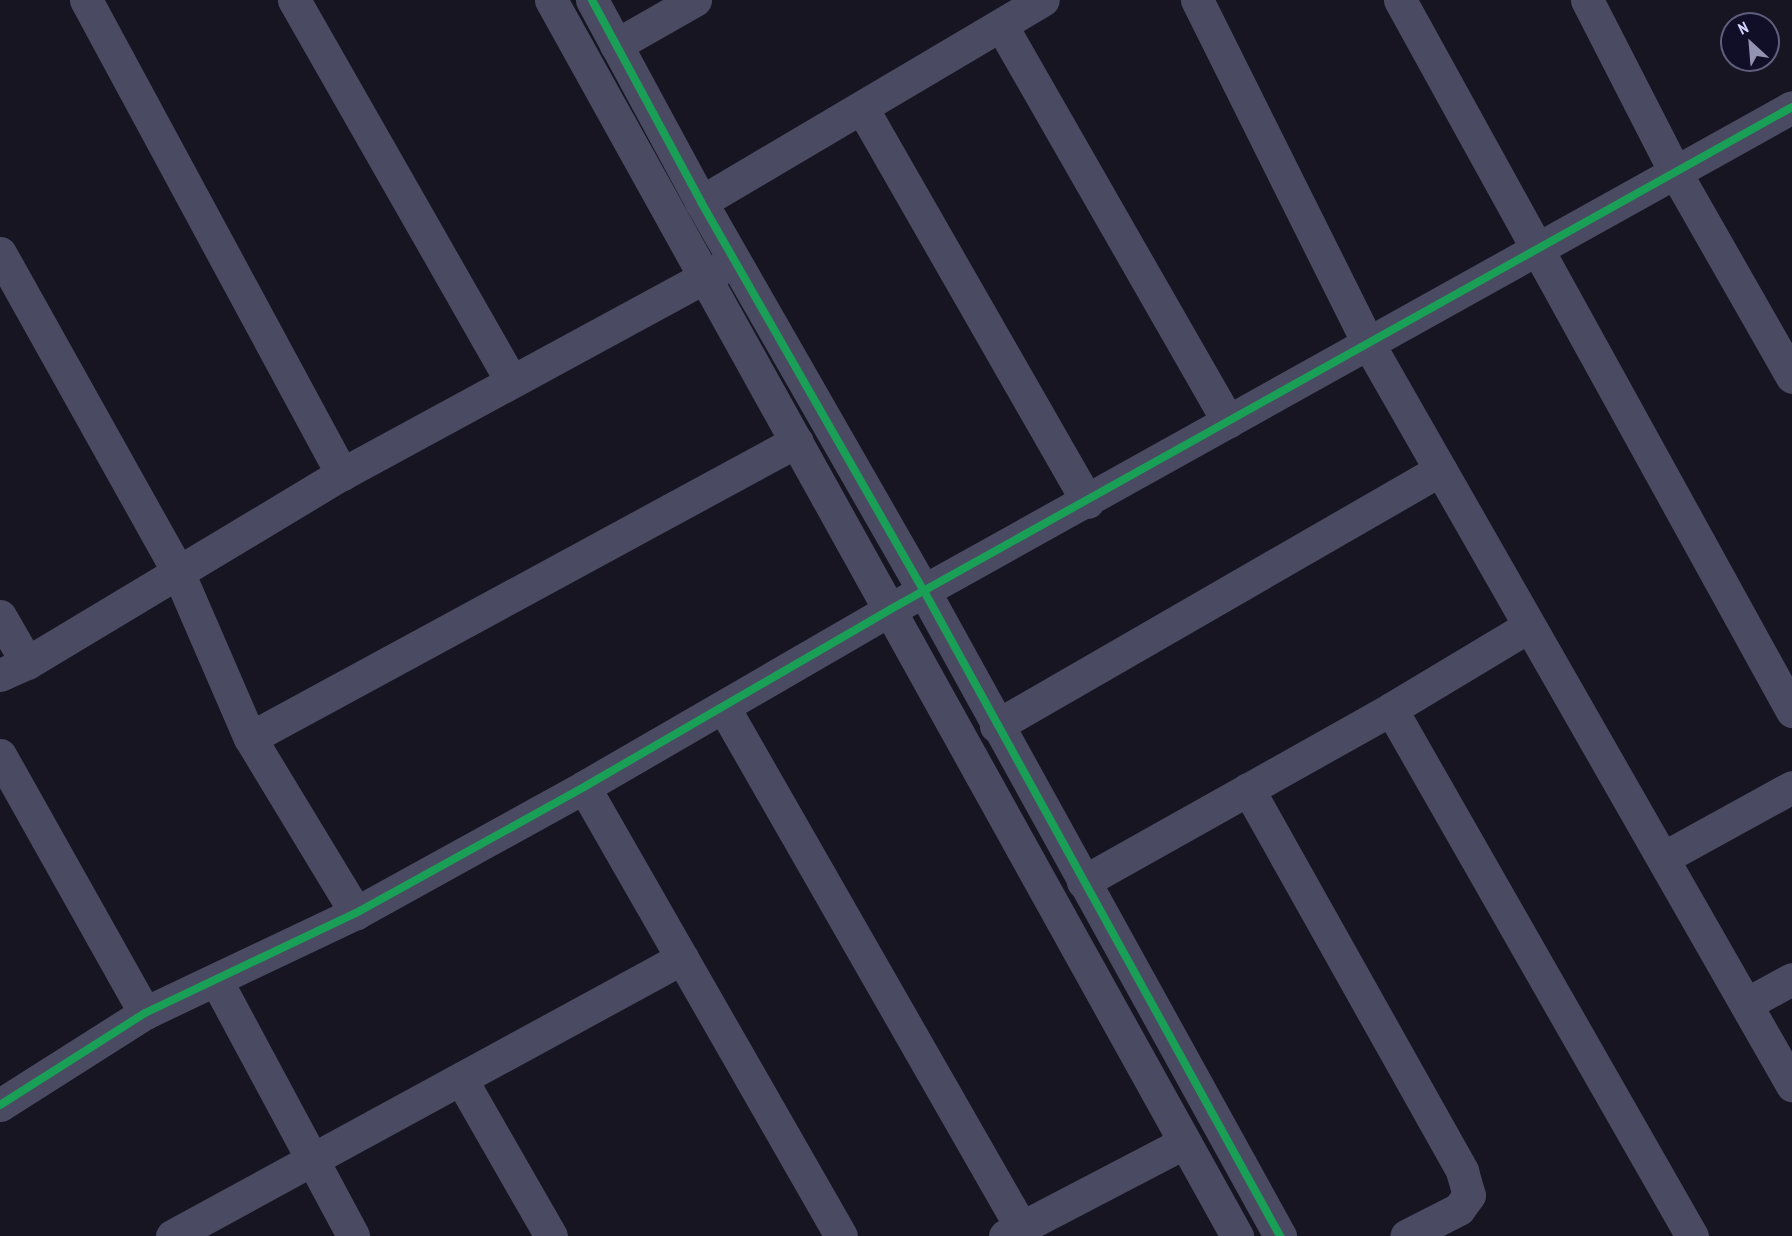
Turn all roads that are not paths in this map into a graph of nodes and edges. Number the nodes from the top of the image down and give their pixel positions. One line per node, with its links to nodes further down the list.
1 (86, 0): 26 (street)
2 (294, 0): 22 (street)
3 (551, 0): 19 (street)
4 (592, 0): 11 (street)
5 (695, 0): 11 (street)
6 (1043, 0): 10 (street)
7 (1197, 0): 20 (street)
8 (1400, 0): 16 (street)
9 (1587, 0): 14 (street)
10 (1001, 25): 13 (street); 23 (street)
11 (616, 45): 15 (street)
12 (1792, 107): 14 (street)
13 (862, 108): 15 (street); 27 (street)
14 (1674, 170): 16 (street); 21 (street)
15 (701, 202): 18 (street)
16 (1539, 246): 20 (street); 36 (street)
17 (0, 253): 28 (street)
18 (735, 261): 19 (street); 29 (street)
19 (704, 279): 22 (street); 24 (street)
20 (1368, 343): 23 (street); 25 (street)
21 (1792, 377)
22 (511, 381): 26 (street)
23 (1228, 422): 27 (street)
24 (798, 441): 30 (street); 38 (street)
25 (1440, 470): 32 (street); 37 (street)
26 (342, 474): 28 (street)
27 (1088, 502): 29 (street)
28 (178, 572): 33 (street); 38 (street)
29 (924, 591): 30 (street); 37 (street)
30 (891, 609): 34 (street); 54 (street)
31 (0, 616): 33 (street)
32 (1529, 626): 35 (street); 43 (street)
33 (13, 669)
34 (724, 708): 40 (street); 56 (street)
35 (1391, 709): 42 (street); 64 (street)
36 (1792, 711)
37 (996, 726): 44 (street)
38 (250, 738): 45 (street)
39 (0, 756): 50 (street)
40 (584, 787): 45 (street); 46 (street)
41 (1792, 787): 43 (street)
42 (1248, 789): 44 (street); 63 (street)
43 (1662, 858): 49 (street)
44 (1083, 882): 62 (street)
45 (356, 913): 48 (street)
46 (682, 958): 51 (street); 60 (street)
47 (1792, 979): 49 (street)
48 (216, 980): 50 (street); 55 (street)
49 (1746, 1004): 52 (street)
50 (145, 1013): 53 (street)
51 (461, 1078): 55 (street); 59 (street)
52 (1792, 1085)
53 (0, 1105)
54 (1184, 1143): 56 (street); 61 (street)
55 (310, 1161): 57 (street); 58 (street)
56 (1013, 1231)
57 (173, 1236)
58 (353, 1236)
59 (551, 1236)
60 (841, 1236)
61 (1237, 1236)
62 (1280, 1236)
63 (1406, 1236)
64 (1692, 1236)

